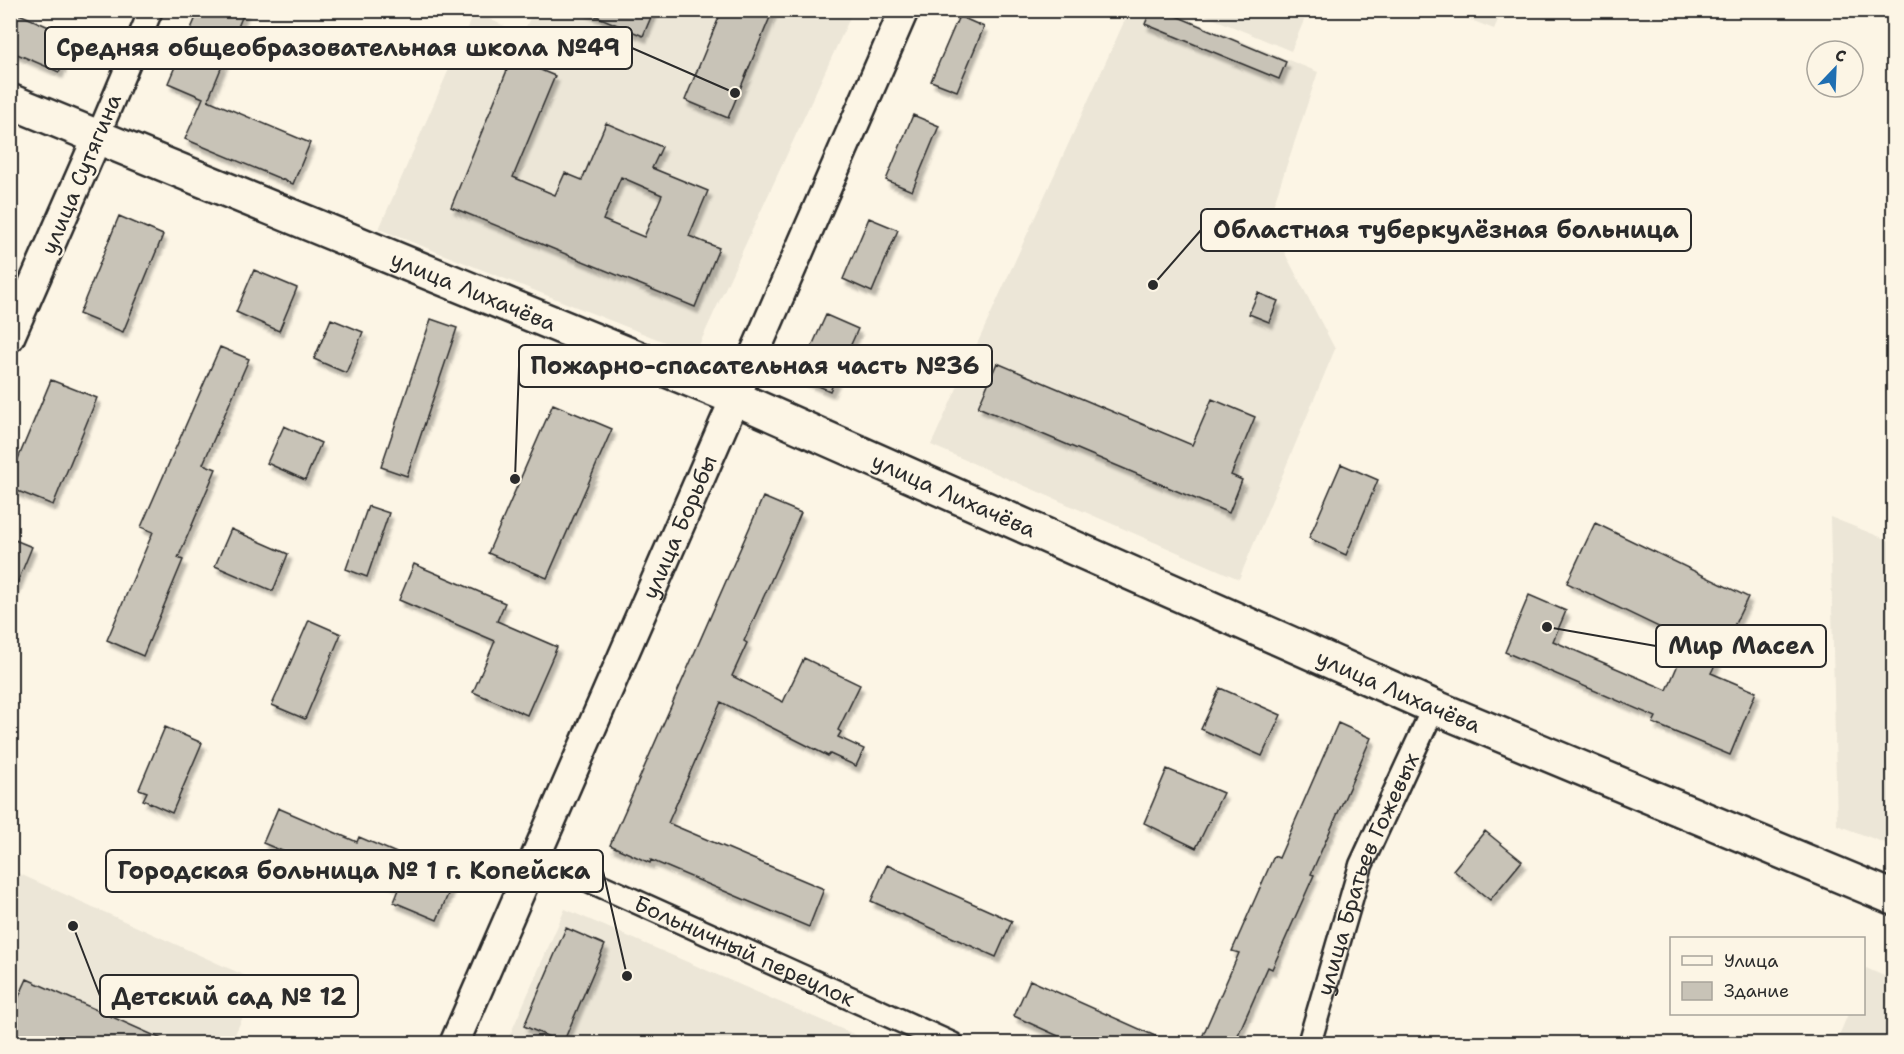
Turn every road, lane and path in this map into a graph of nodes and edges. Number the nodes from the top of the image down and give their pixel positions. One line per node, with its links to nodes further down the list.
1 (152, 10): 4 (street, улица Сутягина)
2 (904, 10): 6 (street, улица Борьбы)
3 (10, 101): 4 (main road, улица Лихачёва)
4 (97, 138): 5 (street, улица Сутягина); 6 (main road, улица Лихачёва)
5 (10, 337)
6 (735, 398): 7 (main road, улица Лихачёва); 8 (street, улица Борьбы)
7 (1434, 707): 9 (main road, улица Лихачёва); 12 (street, улица Братьев Гожевых)
8 (535, 856): 10 (street, улица Борьбы); 11 (street, Больничный переулок)
9 (1893, 898)
10 (454, 1044)
11 (952, 1044)
12 (1309, 1044)

